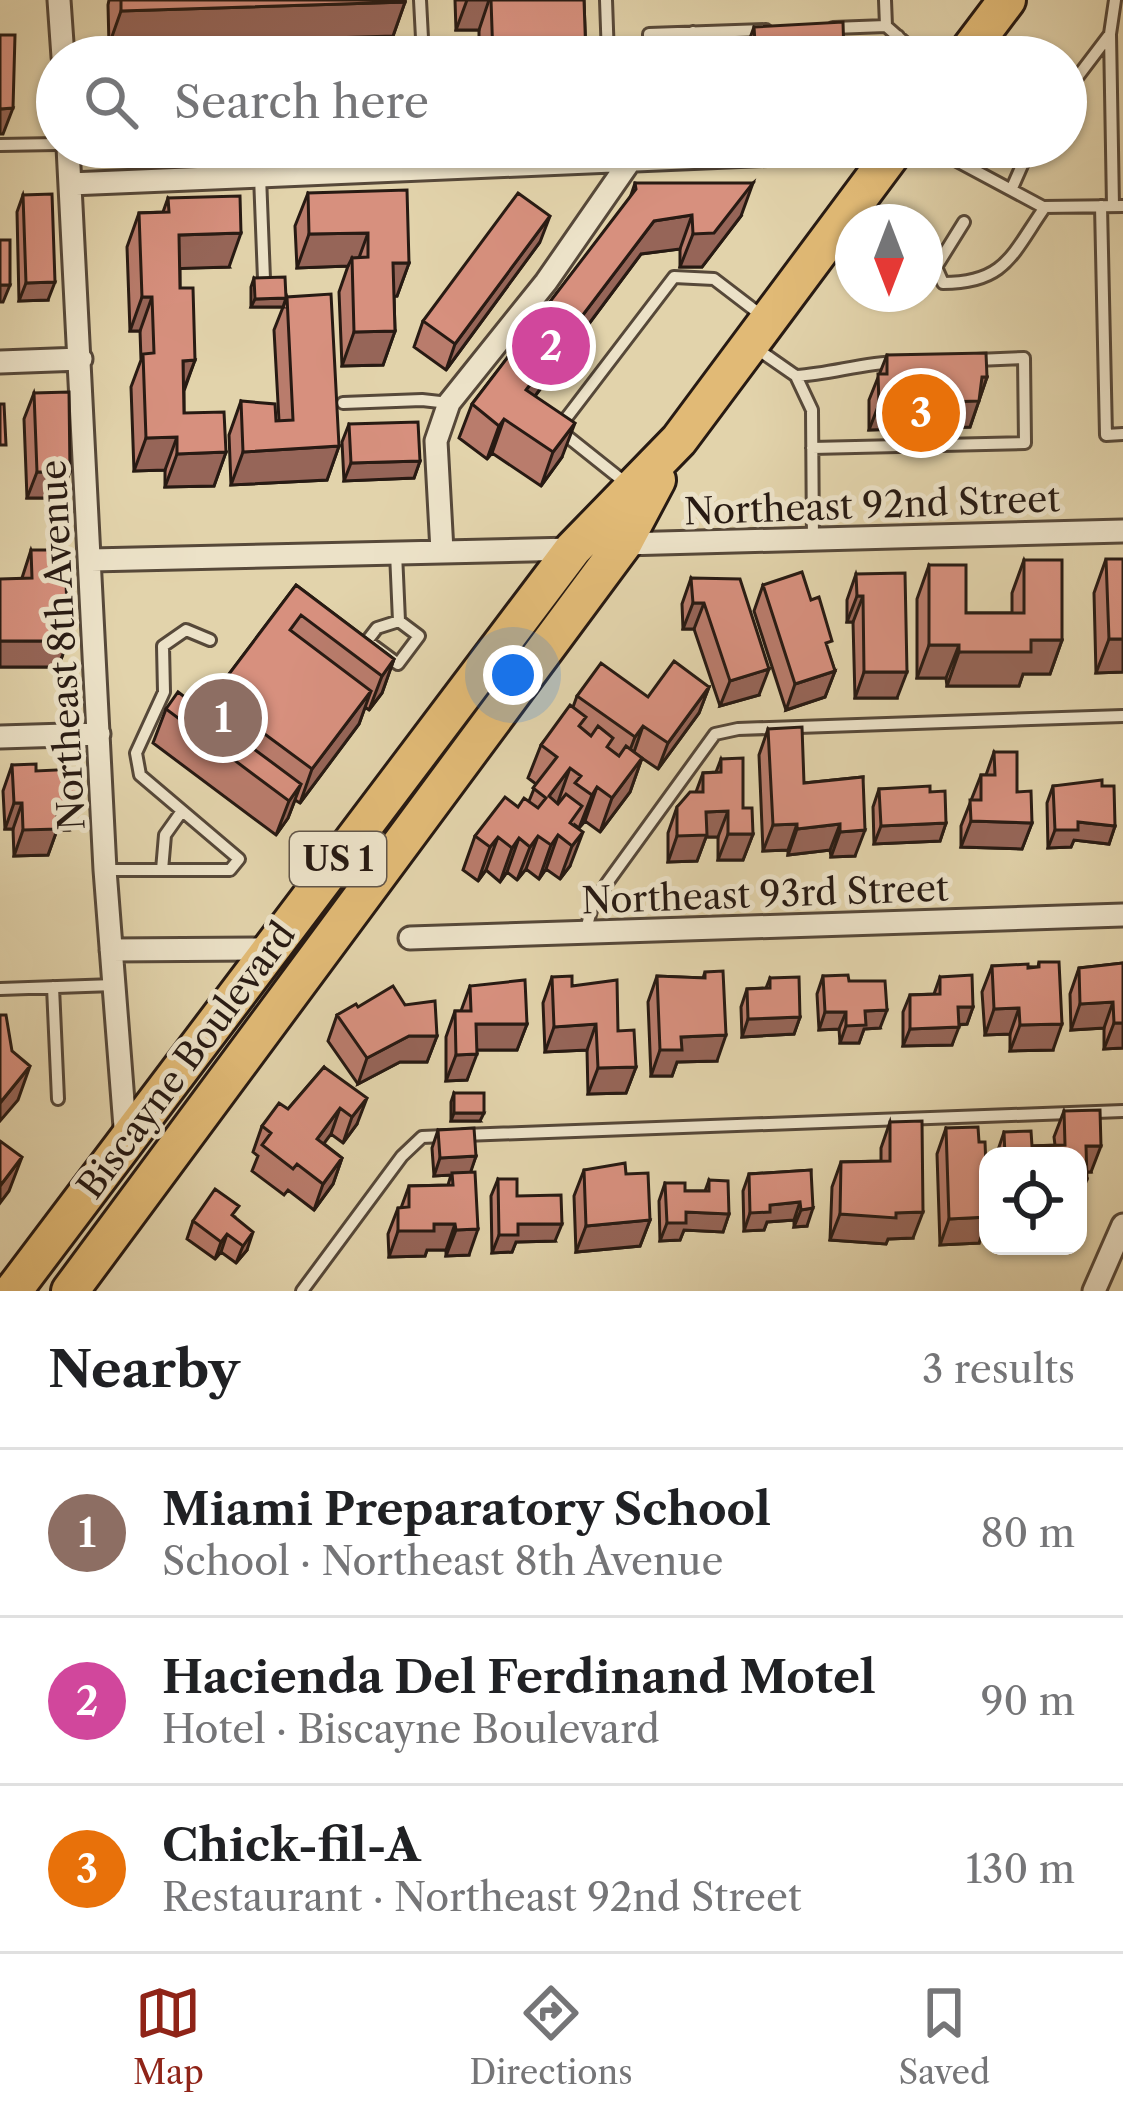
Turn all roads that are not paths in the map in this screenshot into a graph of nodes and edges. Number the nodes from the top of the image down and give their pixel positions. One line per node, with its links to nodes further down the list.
1 (59, 0): 12 (street)
2 (420, 0): 13 (lane)
3 (605, 0): 14 (lane)
4 (885, 0): 7 (lane)
5 (1007, 0): 18 (main road)
6 (1115, 0): 11 (lane)
7 (886, 26): 8 (lane); 17 (lane)
8 (822, 28)
9 (778, 29): 10 (lane)
10 (693, 32): 15 (lane); 16 (lane)
11 (1110, 34): 19 (lane); 31 (lane)
12 (62, 36)
13 (421, 36)
14 (607, 36)
15 (649, 36)
16 (693, 36)
17 (898, 36)
18 (980, 36)
19 (1087, 64)
20 (36, 144): 21 (lane)
21 (0, 145)
22 (69, 168): 29 (street, Northeast 8th Avenue)
23 (335, 168): 28 (street)
24 (621, 168): 42 (street)
25 (892, 168): 35 (main road, Biscayne Boulevard / US 1)
26 (960, 168): 30 (lane)
27 (1021, 168): 30 (lane)
28 (260, 176): 29 (street); 34 (lane)
29 (70, 184): 36 (street, Northeast 8th Avenue)
30 (1012, 188): 32 (lane)
31 (1112, 206): 32 (lane); 43 (lane)
32 (1045, 207): 33 (lane)
33 (964, 222)
34 (264, 279)
35 (759, 332): 40 (lane); 44 (main road, Biscayne Boulevard / US 1); 46 (lane)
36 (81, 359): 39 (street); 53 (street, Northeast 8th Avenue)
37 (962, 360): 45 (lane)
38 (921, 361): 40 (lane)
39 (0, 362)
40 (796, 376): 45 (lane)
41 (344, 403): 42 (lane)
42 (449, 403): 51 (street)
43 (1123, 434)
44 (679, 440): 46 (main road, Biscayne Boulevard / US 1); 49 (main road, Biscayne Boulevard / US 1)
45 (812, 448): 48 (lane)
46 (632, 488): 50 (main road, Biscayne Boulevard / US 1)
47 (1123, 531): 48 (street, Northeast 92nd Street)
48 (813, 541): 49 (street, Northeast 92nd Street)
49 (623, 544): 73 (main road, Biscayne Boulevard / US 1)
50 (573, 549): 51 (street); 65 (main road, Biscayne Boulevard / US 1)
51 (442, 551): 52 (street)
52 (395, 552): 53 (street); 54 (lane)
53 (91, 560): 57 (street, Northeast 8th Avenue)
54 (399, 621): 54 (lane)
55 (210, 640): 59 (lane)
56 (1123, 716): 63 (lane)
57 (99, 734): 58 (street); 60 (street, Northeast 8th Avenue)
58 (0, 736)
59 (182, 811): 61 (lane); 61 (lane)
60 (105, 870): 61 (lane); 66 (street, Northeast 8th Avenue)
61 (162, 871)
62 (1123, 915): 63 (street, Northeast 93rd Street)
63 (585, 932): 64 (street, Northeast 93rd Street)
64 (410, 938)
65 (270, 949): 66 (street); 72 (main road, Biscayne Boulevard / US 1)
66 (111, 950): 67 (street, Northeast 8th Avenue)
67 (114, 985): 68 (lane); 72 (street, Northeast 8th Avenue)
68 (53, 987): 69 (lane); 70 (lane)
69 (0, 989)
70 (58, 1100)
71 (1123, 1111): 77 (lane)
72 (126, 1140): 73 (main road); 75 (main road, Biscayne Boulevard / US 1)
73 (122, 1223): 76 (main road, Biscayne Boulevard / US 1)
74 (1123, 1225): 78 (street)
75 (13, 1291)
76 (70, 1291)
77 (302, 1291)
78 (1094, 1291)

